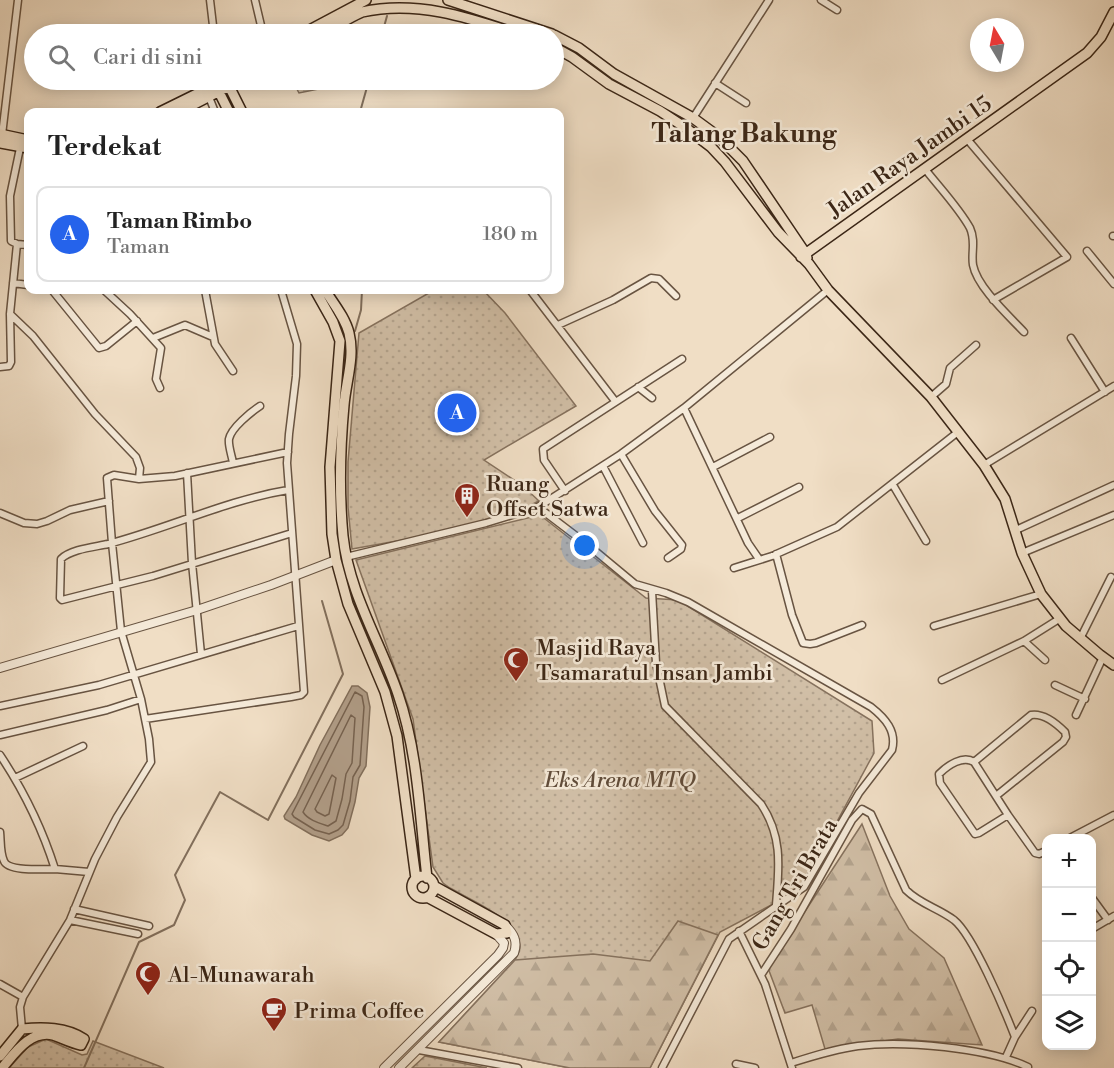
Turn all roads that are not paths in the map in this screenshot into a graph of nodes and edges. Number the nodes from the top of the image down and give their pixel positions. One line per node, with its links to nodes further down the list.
1 (18, 0): 32 (street)
2 (210, 0): 11 (street)
3 (255, 0): 12 (street)
4 (366, 0): 13 (highway)
5 (448, 0): 8 (highway)
6 (769, 0): 19 (street)
7 (820, 0): 9 (street)
8 (461, 10): 14 (highway); 15 (highway); 16 (highway)
9 (837, 10)
10 (1114, 12): 33 (highway, Jalan Raya Jambi 15)
11 (213, 24)
12 (261, 24)
13 (322, 24)
14 (340, 24)
15 (494, 24)
16 (513, 24)
17 (564, 40): 31 (highway)
18 (564, 53): 40 (highway)
19 (715, 83): 25 (street); 31 (street)
20 (207, 90): 26 (highway)
21 (216, 90): 24 (highway)
22 (224, 90): 29 (highway)
23 (227, 90): 30 (highway)
24 (209, 97): 27 (highway); 28 (street)
25 (746, 103)
26 (169, 108)
27 (187, 108)
28 (213, 108)
29 (228, 108)
30 (239, 108)
31 (693, 118): 40 (highway)
32 (1, 137): 34 (highway); 35 (highway)
33 (967, 139): 36 (highway, Jalan Raya Jambi 15); 53 (street)
34 (24, 140)
35 (24, 148): 37 (street)
36 (925, 168): 40 (highway, Jalan Raya Jambi 15); 53 (street)
37 (17, 244): 38 (street); 41 (street)
38 (24, 245)
39 (1087, 251): 43 (street)
40 (805, 258): 44 (highway)
41 (13, 283): 42 (street); 54 (street)
42 (24, 284)
43 (1114, 284)
44 (828, 290): 70 (highway); 73 (street)
45 (55, 294): 55 (street)
46 (108, 294): 55 (street)
47 (206, 294): 58 (street)
48 (282, 294): 76 (street)
49 (317, 294): 81 (highway)
50 (328, 294): 83 (highway)
51 (533, 294): 56 (street)
52 (676, 296): 56 (street)
53 (993, 300): 57 (street)
54 (10, 314): 63 (street); 85 (street)
55 (137, 321): 59 (street)
56 (558, 325): 71 (street)
57 (1024, 332)
58 (213, 337): 59 (street); 64 (street)
59 (153, 338): 67 (street)
60 (1071, 338): 68 (street)
61 (976, 345): 70 (street)
62 (681, 359): 66 (street)
63 (0, 367)
64 (233, 371)
65 (1114, 386): 68 (street)
66 (638, 387): 69 (street); 71 (street)
67 (160, 388)
68 (1105, 392): 79 (street)
69 (652, 398)
70 (931, 398): 74 (highway)
71 (615, 401): 90 (street)
72 (260, 406): 78 (street)
73 (684, 408): 77 (street); 82 (street)
74 (958, 432): 79 (highway); 86 (street)
75 (770, 437): 82 (street)
76 (288, 452): 78 (street); 89 (street)
77 (621, 454): 80 (street); 104 (street)
78 (234, 463): 84 (street)
79 (984, 465): 97 (highway)
80 (603, 466): 90 (street); 101 (street)
81 (330, 467): 83 (highway); 105 (highway)
82 (713, 467): 96 (street)
83 (342, 469): 105 (highway)
84 (187, 473): 85 (street); 95 (street)
85 (139, 479): 91 (street)
86 (893, 485): 99 (street); 103 (street)
87 (1114, 485): 97 (street)
88 (799, 487): 96 (street)
89 (288, 489): 95 (street); 98 (street)
90 (565, 491): 92 (street)
91 (109, 501): 93 (street); 100 (street)
92 (538, 507): 105 (street); 112 (street)
93 (0, 513)
94 (1114, 515): 102 (street)
95 (191, 517): 100 (street); 107 (street)
96 (738, 518): 106 (street)
97 (1016, 530): 102 (highway)
98 (292, 533): 107 (street); 109 (street)
99 (926, 541)
100 (111, 543): 111 (street); 111 (street)
101 (643, 543)
102 (1022, 552): 113 (highway)
103 (776, 554): 106 (street); 116 (street)
104 (668, 558)
105 (341, 559): 109 (street); 148 (highway); 149 (highway)
106 (759, 559): 108 (street)
107 (192, 563): 111 (street); 114 (street)
108 (734, 568)
109 (294, 576): 114 (street); 117 (street)
110 (1111, 577): 120 (street)
111 (117, 586): 119 (street)
112 (652, 591): 153 (street); 153 (street)
113 (1041, 594): 115 (highway); 118 (street)
114 (197, 610): 119 (street); 122 (street)
115 (1059, 619): 120 (highway); 121 (street)
116 (862, 625)
117 (298, 626): 122 (street); 134 (street)
118 (933, 626)
119 (121, 631): 126 (street); 127 (street)
120 (1080, 639): 123 (highway)
121 (1024, 641): 124 (street); 128 (street)
122 (201, 654): 127 (street)
123 (1103, 657): 125 (highway); 131 (street)
124 (1045, 660)
125 (1114, 665)
126 (0, 668)
127 (135, 675): 130 (street); 132 (street)
128 (942, 680)
129 (1055, 686): 131 (street)
130 (141, 699): 134 (street); 135 (street)
131 (1085, 699): 133 (street)
132 (0, 706)
133 (1076, 715)
134 (145, 719): 147 (street)
135 (0, 735)
136 (83, 746): 139 (street)
137 (0, 755): 139 (street)
138 (974, 762): 140 (street); 140 (street); 141 (street)
139 (15, 778): 146 (street)
140 (996, 796): 141 (street)
141 (1008, 815): 145 (street)
142 (1114, 815): 144 (street)
143 (0, 832): 146 (street)
144 (1078, 834)
145 (1042, 853)
146 (55, 869): 147 (street)
147 (89, 872): 154 (street)
148 (427, 878): 149 (highway); 150 (highway)
149 (416, 879): 151 (highway)
150 (434, 886): 151 (highway); 157 (highway)
151 (426, 897): 162 (highway)
152 (1096, 902): 155 (street)
153 (776, 905): 160 (street)
154 (74, 909): 156 (street); 158 (street)
155 (1111, 918): 159 (street)
156 (70, 920): 161 (street); 165 (street)
157 (506, 925): 162 (highway); 169 (street)
158 (149, 926)
159 (1096, 927)
160 (739, 931): 163 (street); 178 (street)
161 (138, 934)
162 (496, 934): 175 (street)
163 (761, 975): 168 (street, Gang Tri Brata); 173 (street)
164 (0, 984): 165 (street)
165 (23, 997): 167 (street)
166 (1032, 1011): 168 (street)
167 (22, 1029): 171 (highway); 171 (highway)
168 (1015, 1037): 170 (street)
169 (419, 1050): 176 (street); 177 (street)
170 (1006, 1058): 173 (street); 174 (street)
171 (3, 1060)
172 (736, 1064): 179 (street)
173 (791, 1066)
174 (1028, 1067)
175 (384, 1068)
176 (399, 1068)
177 (518, 1068)
178 (662, 1068)
179 (755, 1068)

